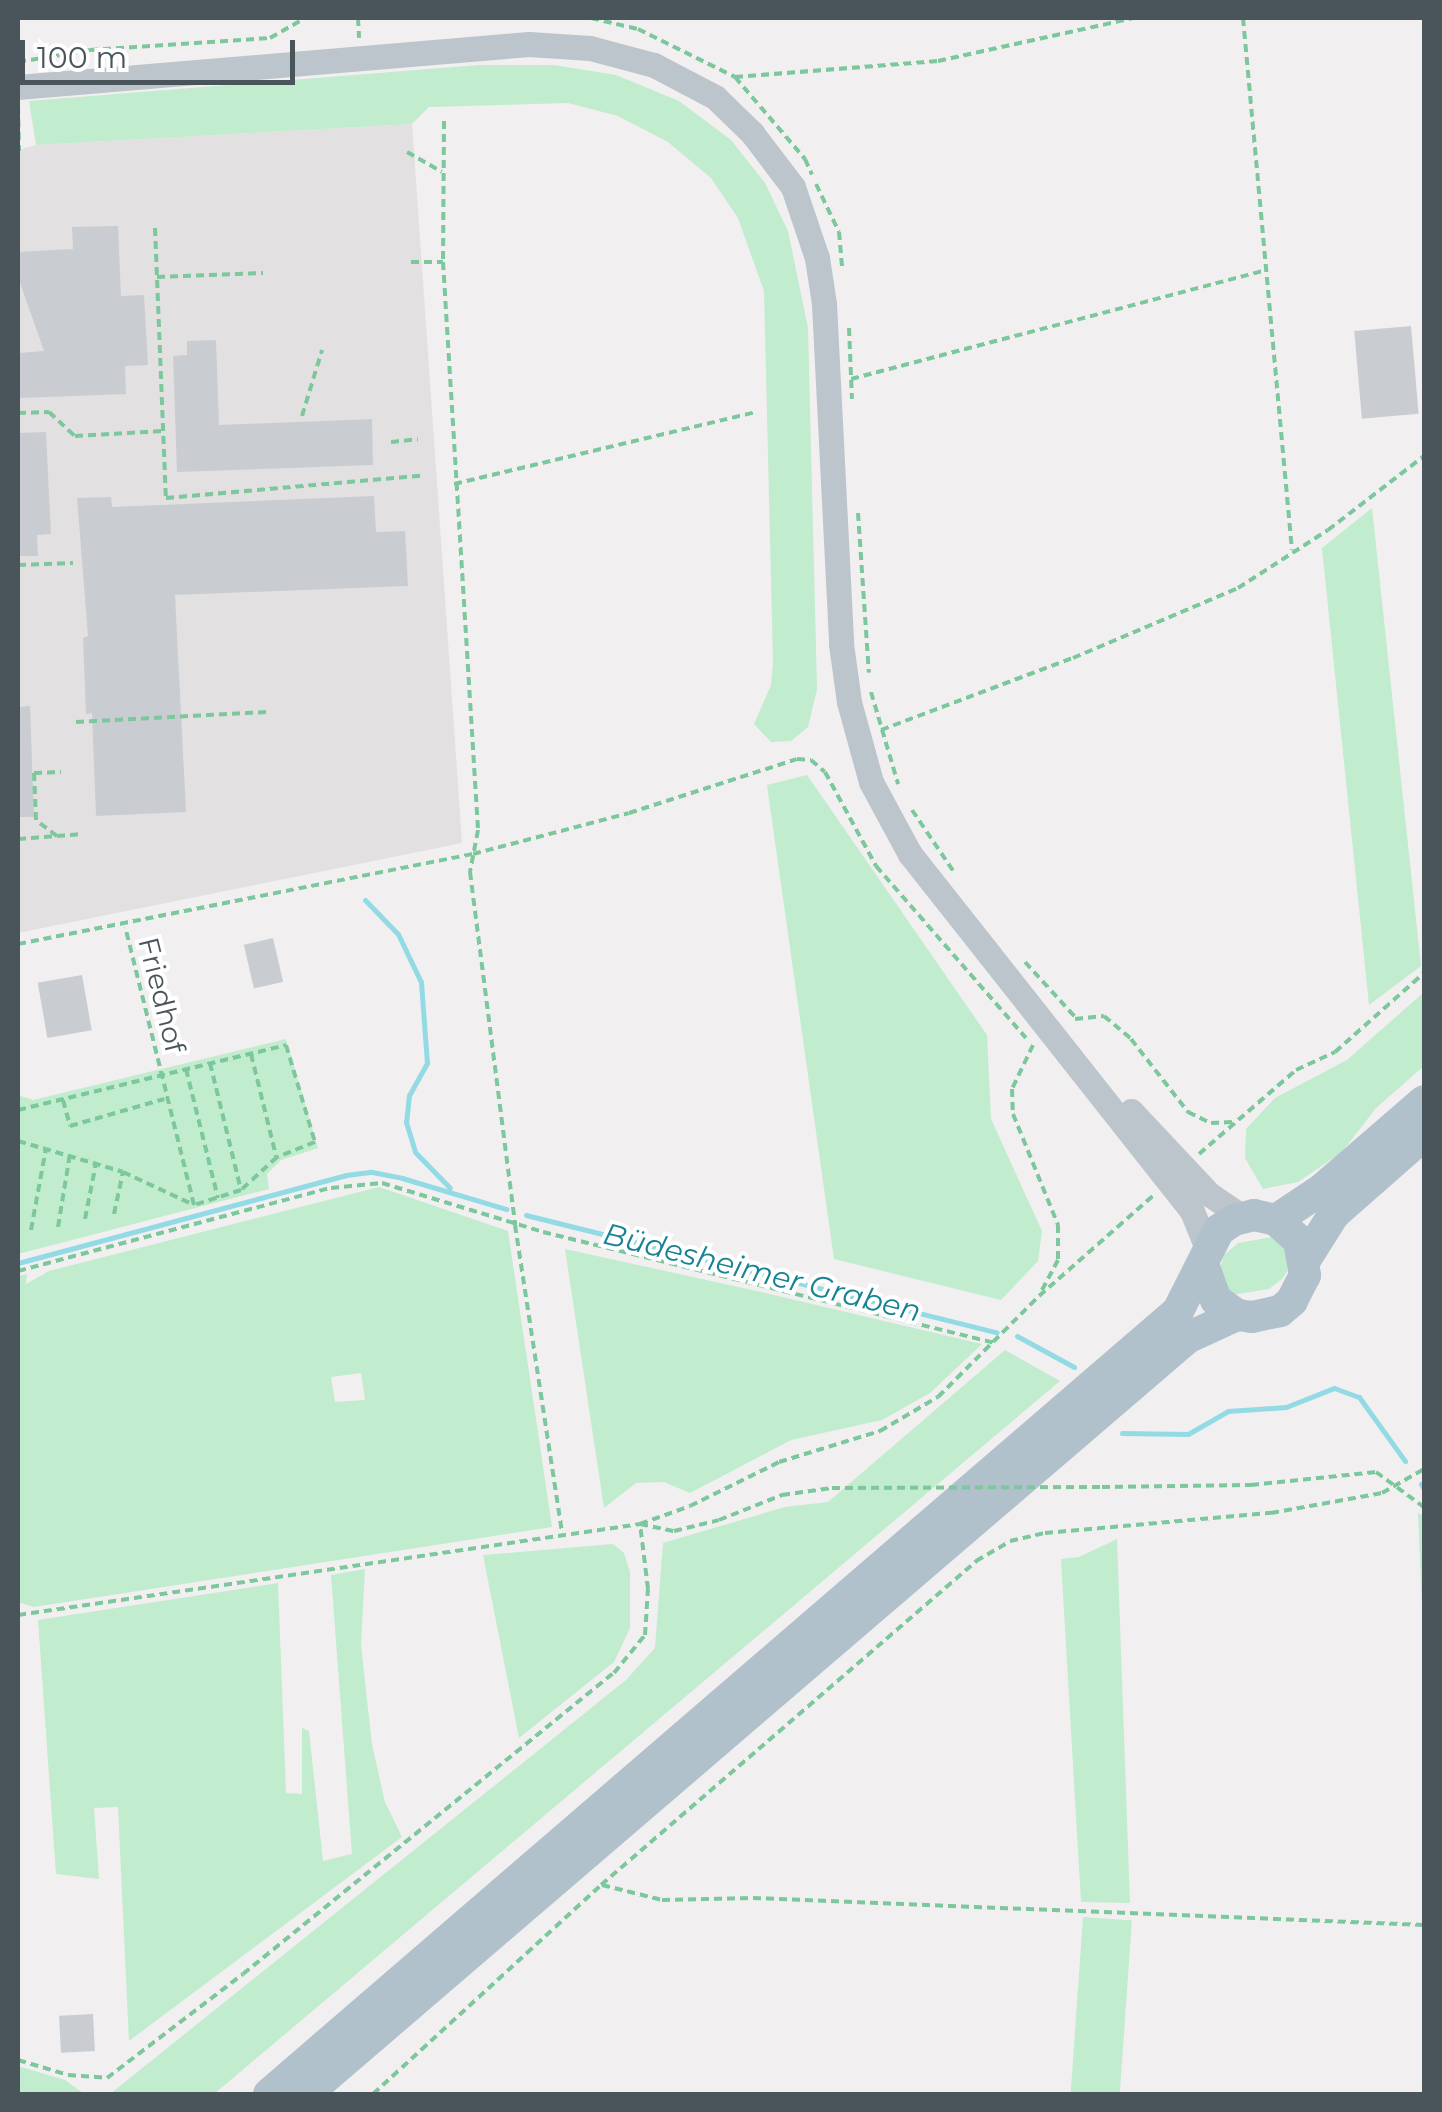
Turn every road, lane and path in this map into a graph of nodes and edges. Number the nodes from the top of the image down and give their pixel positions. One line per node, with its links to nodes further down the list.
1 (305, 18): 7 (path)
2 (454, 18): 3 (path)
3 (498, 18)
4 (591, 18): 8 (path)
5 (1134, 18): 8 (path)
6 (1243, 18): 18 (path)
7 (18, 62)
8 (735, 77): 21 (path)
9 (18, 87): 57 (street)
10 (18, 103): 12 (path)
11 (444, 121): 14 (path)
12 (20, 151)
13 (406, 152): 14 (path)
14 (442, 172): 17 (path)
15 (155, 228): 20 (path)
16 (411, 262): 17 (path)
17 (443, 262): 34 (path)
18 (1266, 270): 24 (path); 36 (path)
19 (263, 272): 20 (path)
20 (157, 277): 29 (path)
21 (844, 285)
22 (848, 320): 24 (path)
23 (322, 350): 28 (path)
24 (851, 379): 25 (path)
25 (852, 408)
26 (18, 412): 29 (path)
27 (756, 412): 34 (path)
28 (302, 416)
29 (164, 431): 33 (path)
30 (418, 439): 31 (path)
31 (391, 442)
32 (1424, 456): 36 (path)
33 (420, 476)
34 (454, 484): 50 (path)
35 (858, 507): 39 (path)
36 (1293, 553): 43 (path)
37 (73, 563): 38 (path)
38 (18, 564)
39 (869, 675)
40 (870, 689): 43 (path)
41 (267, 712): 42 (path)
42 (76, 722)
43 (881, 730): 45 (path)
44 (61, 772): 48 (path)
45 (901, 793)
46 (911, 808): 51 (path)
47 (83, 834): 48 (path)
48 (57, 836): 49 (path)
49 (18, 839)
50 (473, 854): 52 (path); 57 (path); 82 (path)
51 (962, 884)
52 (124, 926): 53 (path); 61 (path, Friedhof)
53 (18, 944)
54 (1024, 960): 56 (path)
55 (1424, 974): 66 (path)
56 (1076, 1018): 57 (path); 66 (path)
57 (1043, 1039): 74 (street); 88 (path)
58 (250, 1054): 59 (path); 71 (path); 71 (path)
59 (210, 1063): 60 (path); 75 (path)
60 (186, 1069): 61 (path); 76 (path)
61 (160, 1075): 62 (path, Friedhof); 63 (path)
62 (166, 1099): 63 (path); 77 (path, Friedhof)
63 (63, 1100): 65 (path)
64 (1424, 1101): 81 (main road)
65 (18, 1110)
66 (1232, 1122): 74 (path)
67 (1424, 1135): 86 (main road)
68 (18, 1143): 69 (path)
69 (46, 1148): 70 (path); 84 (path)
70 (70, 1154): 72 (path); 83 (path)
71 (277, 1158): 75 (path)
72 (96, 1163): 73 (path); 80 (path)
73 (123, 1172): 77 (path); 78 (path)
74 (1176, 1175): 79 (street); 85 (street); 88 (path)
75 (242, 1190): 76 (path)
76 (218, 1198): 77 (path)
77 (194, 1205)
78 (114, 1214)
79 (1243, 1218): 81 (main road); 85 (main road)
80 (84, 1220)
81 (1276, 1220): 86 (main road)
82 (515, 1224): 87 (path); 90 (path); 95 (path)
83 (58, 1227)
84 (31, 1230)
85 (1205, 1257): 89 (main road); 100 (main road)
86 (1306, 1260): 89 (main road)
87 (18, 1271)
88 (1039, 1296): 90 (path)
89 (1237, 1315): 101 (main road)
90 (996, 1344): 94 (path)
91 (1424, 1469): 92 (path)
92 (1398, 1484): 93 (path); 94 (path, bridge); 97 (path)
93 (1424, 1507)
94 (640, 1524): 95 (path); 99 (path)
95 (562, 1534): 96 (path)
96 (18, 1615)
97 (601, 1884): 98 (path); 102 (path)
98 (1424, 1925)
99 (18, 2060)
100 (270, 2094)
101 (306, 2094)
102 (372, 2094)

